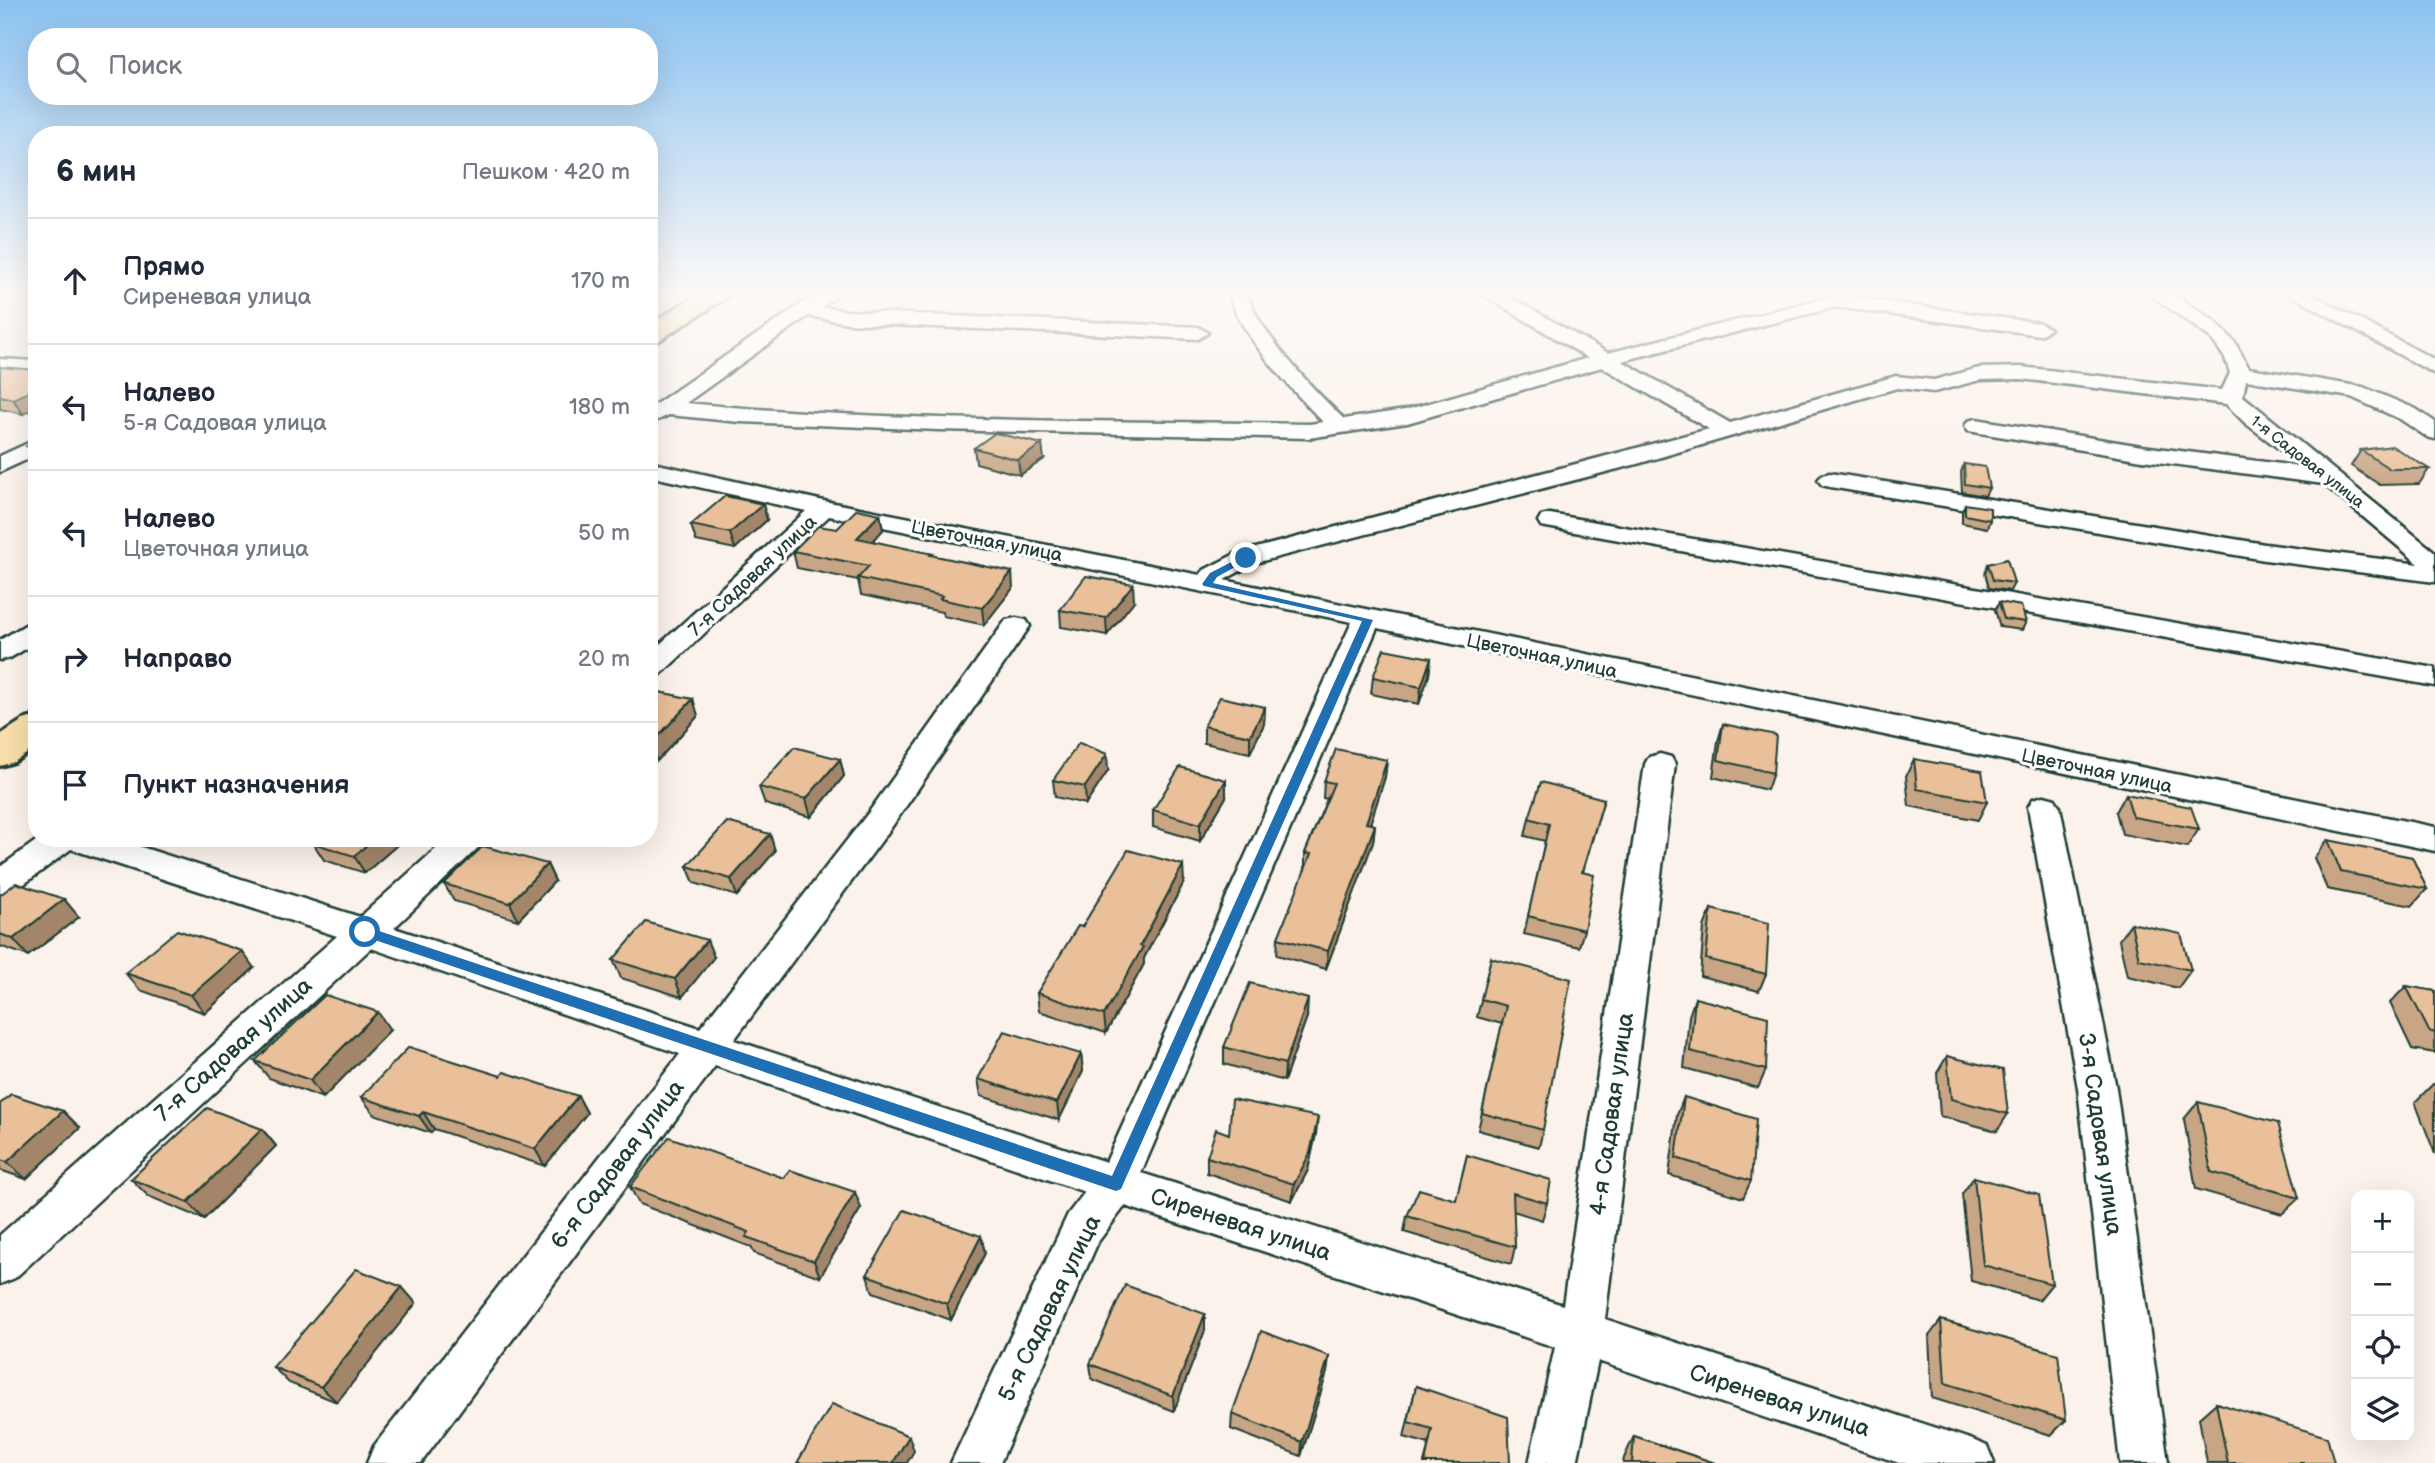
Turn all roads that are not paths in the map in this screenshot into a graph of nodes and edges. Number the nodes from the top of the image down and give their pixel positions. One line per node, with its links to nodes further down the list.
1 (734, 359): 11 (street)
2 (1278, 359): 14 (street)
3 (2236, 359): 9 (street)
4 (2419, 359): 8 (street)
5 (1603, 360): 14 (street); 15 (street)
6 (0, 365): 7 (street)
7 (28, 365)
8 (2435, 368)
9 (2240, 373): 10 (street); 16 (street)
10 (2232, 398): 15 (street); 20 (street, 1-я Садовая улица)
11 (658, 412)
12 (658, 413): 14 (street)
13 (1976, 426): 20 (street)
14 (1340, 427)
15 (1727, 430): 26 (street)
16 (2435, 432)
17 (28, 451): 18 (street)
18 (0, 465)
19 (658, 471): 22 (street, Цветочная улица)
20 (2332, 478): 24 (street, 1-я Садовая улица)
21 (1830, 480): 25 (street)
22 (824, 508): 26 (street, Цветочная улица); 31 (street, 7-я Садовая улица)
23 (1550, 522): 32 (street)
24 (2435, 565)
25 (2435, 574)
26 (1207, 584): 27 (street, Цветочная улица)
27 (1367, 620): 37 (street, Цветочная улица); 44 (street, 5-я Садовая улица)
28 (1016, 626): 43 (street, 6-я Садовая улица)
29 (28, 635): 30 (street)
30 (0, 652)
31 (658, 662)
32 (2435, 677)
33 (28, 735): 34 (highway)
34 (0, 753)
35 (1660, 764): 46 (street, 4-я Садовая улица)
36 (2044, 807): 51 (street, 3-я Садовая улица)
37 (2435, 839)
38 (51, 847): 41 (street)
39 (103, 847): 42 (street, Сиреневая улица)
40 (460, 847): 42 (street, 7-я Садовая улица)
41 (0, 884)
42 (365, 932): 43 (street, Сиреневая улица); 45 (street, 7-я Садовая улица)
43 (706, 1047): 44 (street, Сиреневая улица); 47 (street, 6-я Садовая улица)
44 (1116, 1184): 46 (street, Сиреневая улица); 48 (street, 5-я Садовая улица)
45 (0, 1263)
46 (1581, 1333): 49 (street, 4-я Садовая улица); 50 (street, Сиреневая улица)
47 (391, 1463)
48 (975, 1463)
49 (1553, 1463)
50 (1970, 1463)
51 (2144, 1463)

